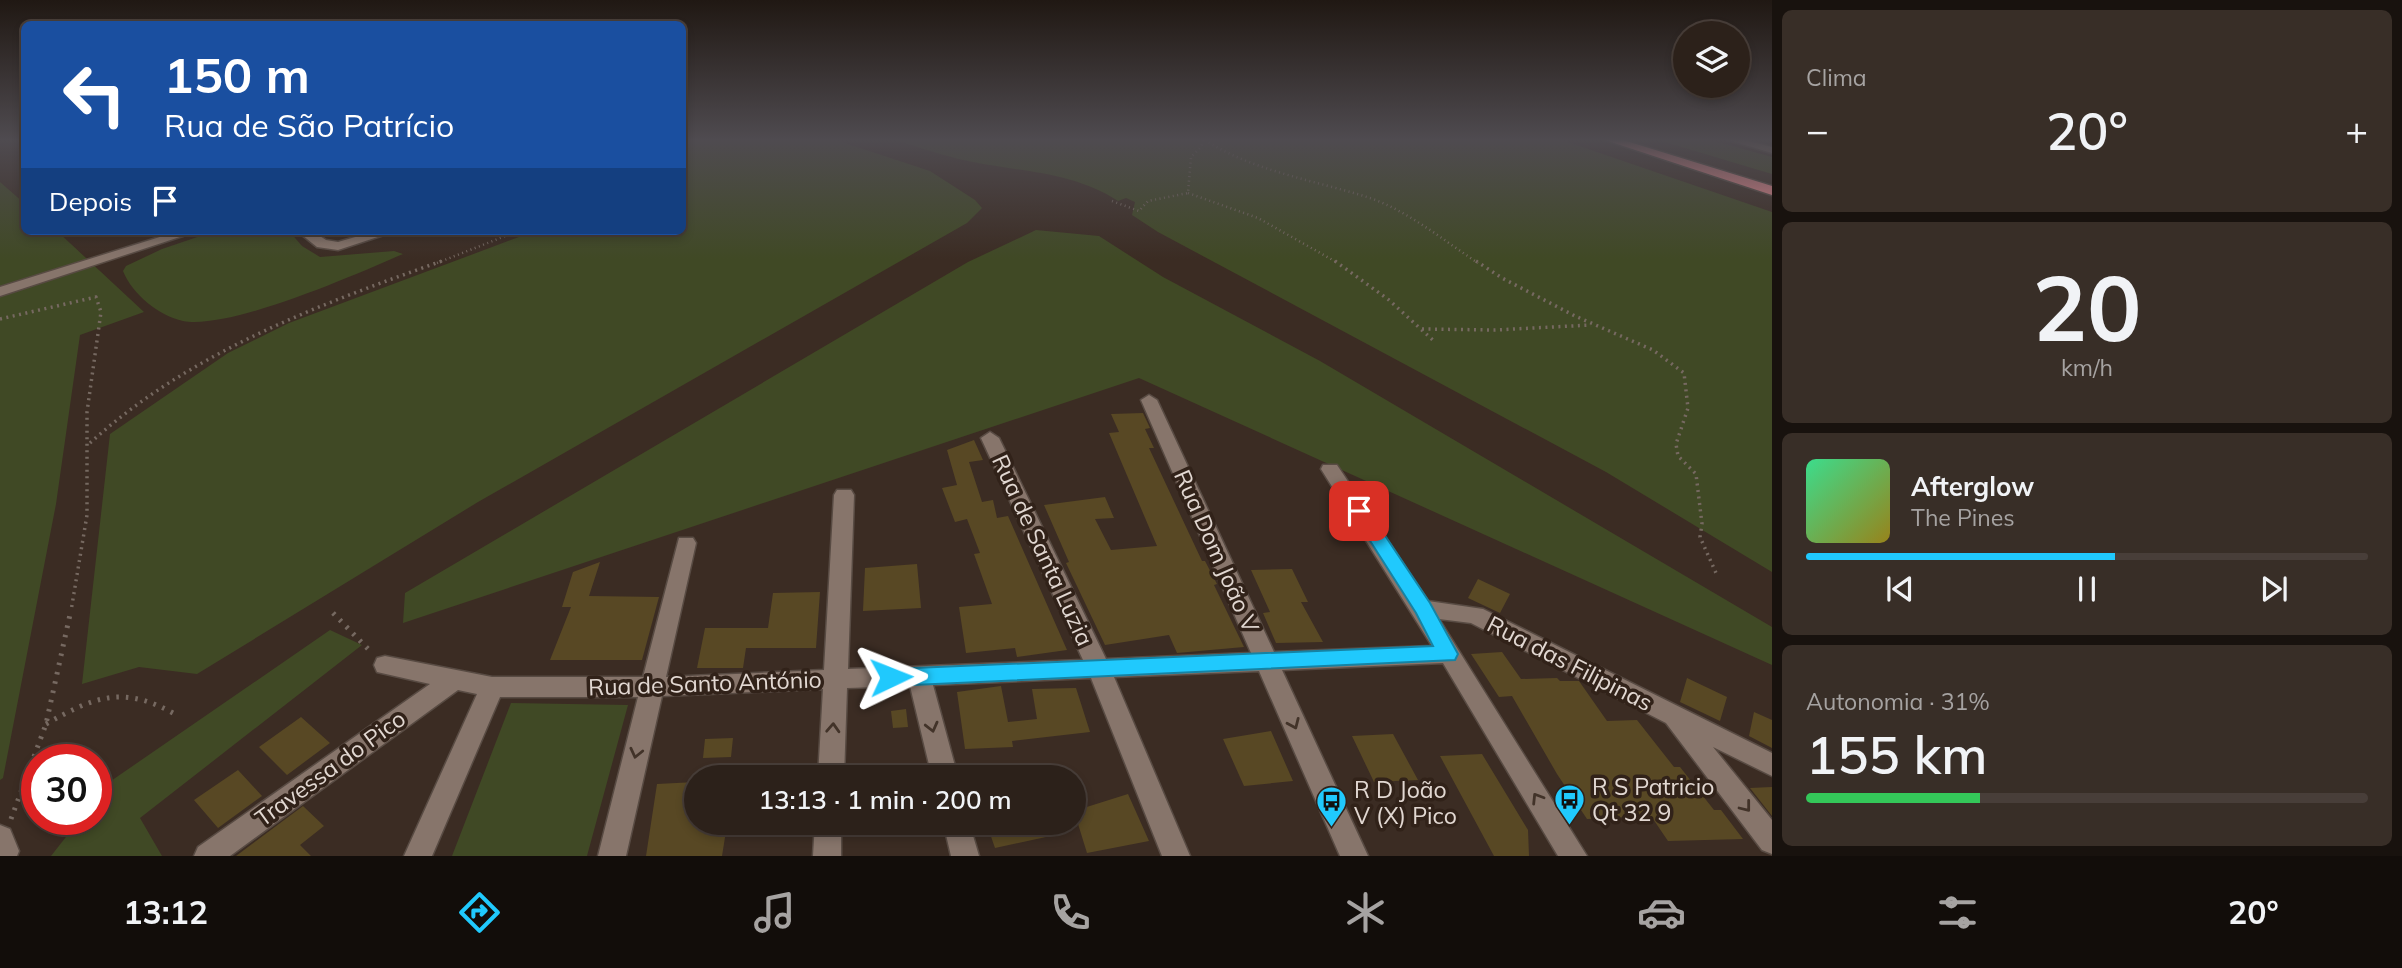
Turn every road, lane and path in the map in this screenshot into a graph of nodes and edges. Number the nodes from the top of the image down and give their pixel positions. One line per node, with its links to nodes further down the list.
1 (1189, 180): 5 (path)
2 (1311, 180): 13 (path)
3 (1738, 180): 4 (highway)
4 (1772, 191)
5 (1188, 193): 6 (path); 14 (path)
6 (1112, 201)
7 (178, 235): 11 (street)
8 (309, 235): 9 (street)
9 (376, 235)
10 (509, 235): 18 (path)
11 (0, 292)
12 (0, 318): 18 (path)
13 (1595, 324): 14 (path); 22 (path)
14 (1422, 329): 15 (path)
15 (1435, 342)
16 (1149, 400): 26 (street, Rua Dom João V)
17 (990, 438): 28 (street, Rua de Santa Luzia)
18 (89, 444): 36 (path)
19 (1330, 469): 23 (street)
20 (844, 495): 30 (street)
21 (686, 543): 33 (street)
22 (1716, 573)
23 (1423, 609): 25 (street); 35 (street, Rua das Filipinas)
24 (333, 613): 27 (path)
25 (1447, 654): 26 (street, Rua de Santo António); 51 (street, one-way to 25)
26 (1266, 662): 28 (street, Rua de Santo António); 50 (street, Rua Dom João V, one-way to 50)
27 (385, 665): 31 (street, Rua de Santo António)
28 (1099, 668): 29 (street, Rua de Santo António); 49 (street, Rua de Santa Luzia)
29 (919, 676): 30 (street, Rua de Santo António); 38 (street, one-way to 38)
30 (835, 679): 33 (street, Rua de Santo António); 37 (street, one-way to 30)
31 (453, 680): 32 (street, Rua de Santo António); 44 (street, Travessa do Pico)
32 (492, 687): 33 (street, Rua de Santo António); 45 (street)
33 (651, 687): 46 (street, one-way to 46)
34 (173, 713): 36 (path)
35 (1673, 716): 39 (street, Rua das Filipinas); 42 (street, Rua das Filipinas, one-way to 42)
36 (46, 724): 43 (path)
37 (831, 765)
38 (941, 765)
39 (1772, 765)
40 (828, 835): 47 (street)
41 (959, 835): 48 (street)
42 (1772, 841)
43 (2, 845)
44 (208, 856)
45 (418, 856)
46 (612, 856)
47 (827, 856)
48 (965, 856)
49 (1176, 856)
50 (1354, 856)
51 (1573, 856)

